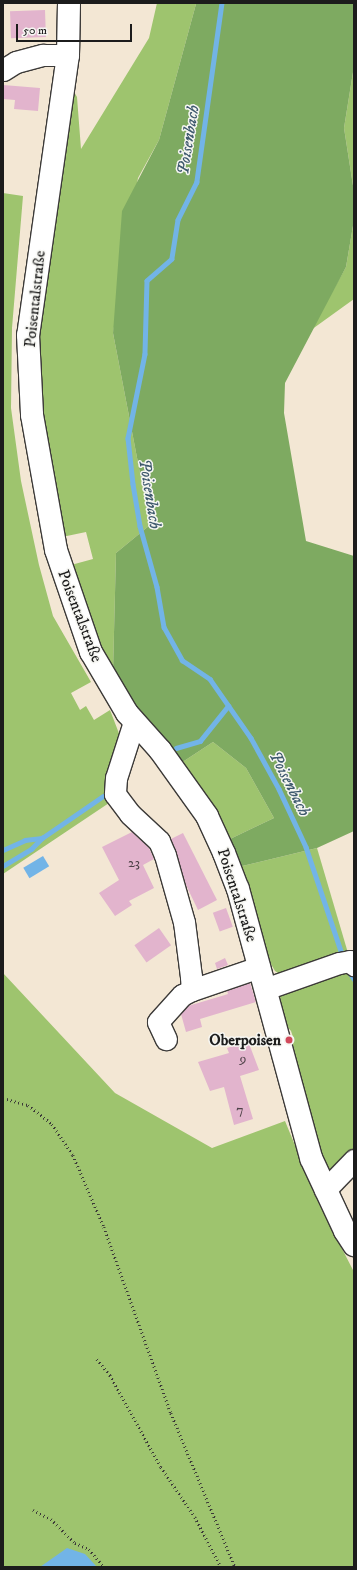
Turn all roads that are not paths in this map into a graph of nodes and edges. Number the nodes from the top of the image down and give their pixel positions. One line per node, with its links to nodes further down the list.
1 (69, 3): 2 (main road, Poisentalstraße)
2 (68, 55): 3 (lane); 4 (main road, Poisentalstraße)
3 (3, 70)
4 (134, 722): 6 (main road, Poisentalstraße); 8 (lane)
5 (354, 966): 7 (lane)
6 (259, 967): 7 (main road, Poisentalstraße); 8 (lane)
7 (265, 989): 11 (main road, Poisentalstraße)
8 (192, 990): 9 (lane)
9 (166, 1039)
10 (354, 1160): 11 (lane)
11 (326, 1190): 12 (main road, Poisentalstraße)
12 (354, 1245)

